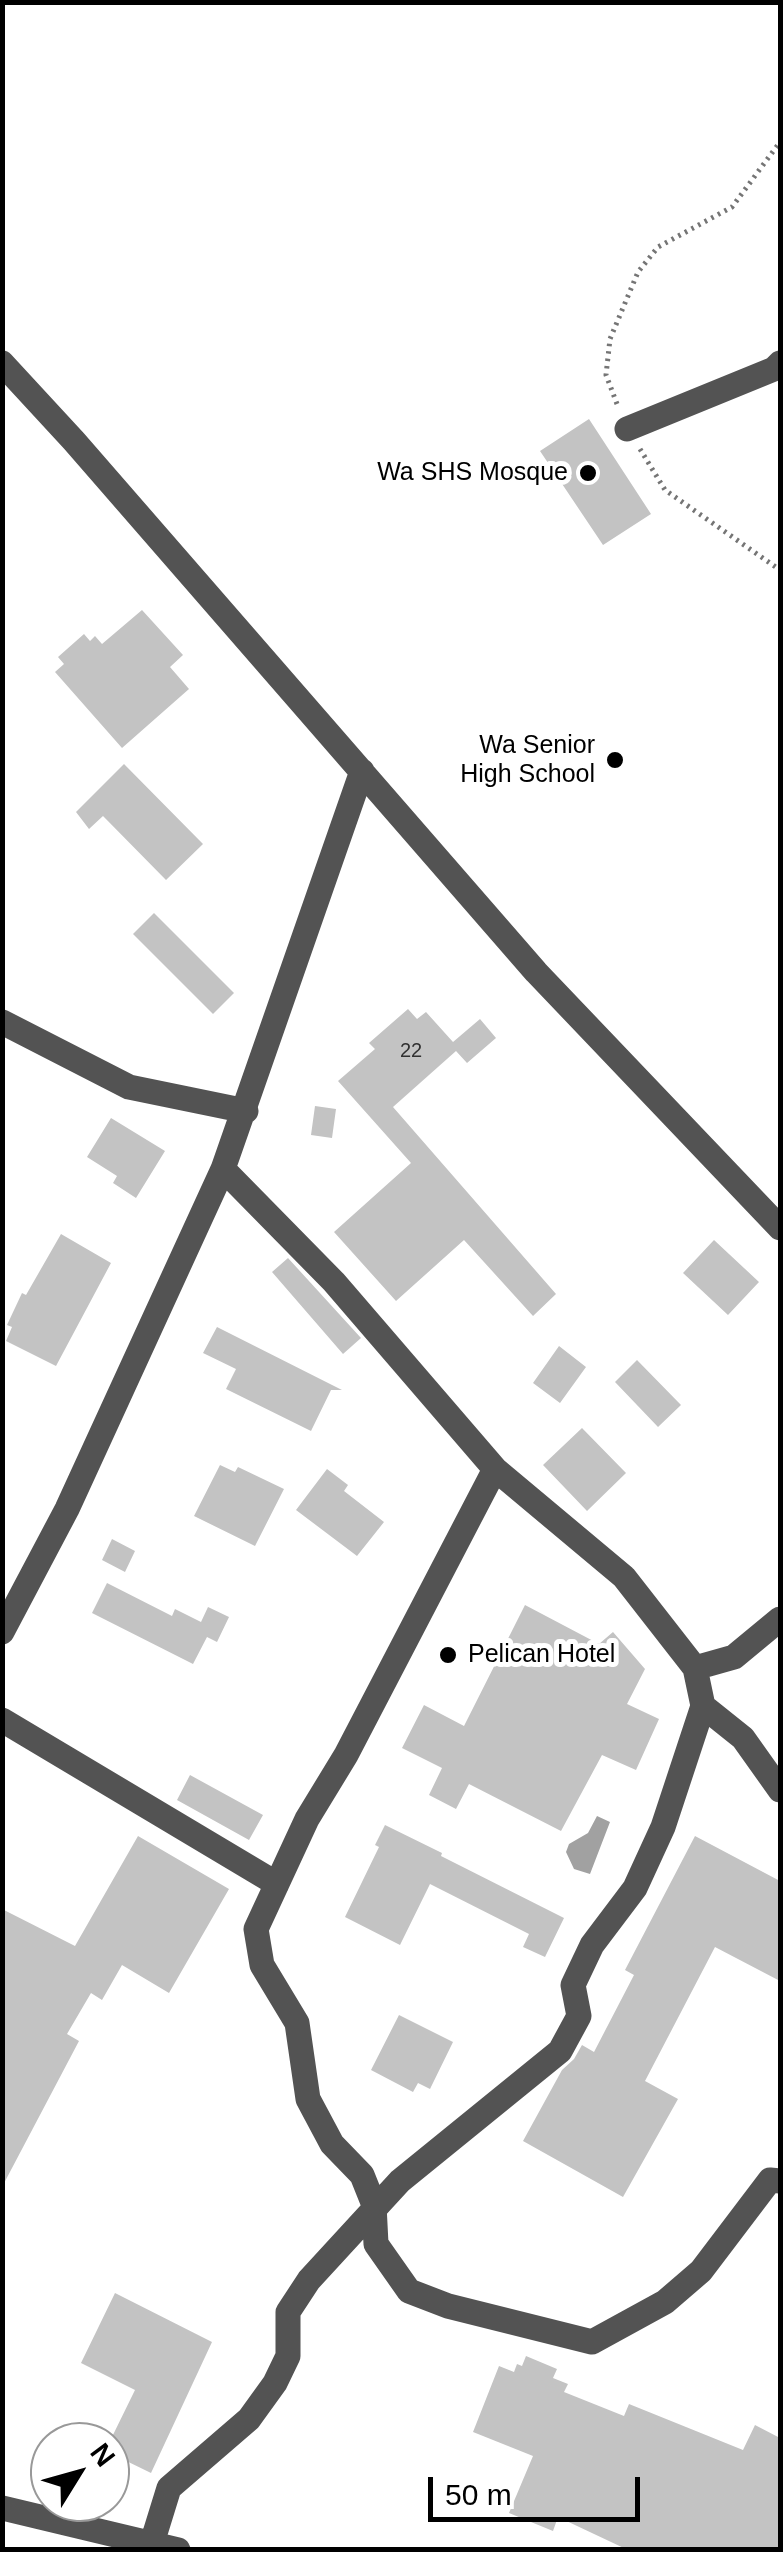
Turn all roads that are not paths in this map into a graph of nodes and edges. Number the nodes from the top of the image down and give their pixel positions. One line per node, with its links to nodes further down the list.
1 (780, 363): 3 (street)
2 (2, 364): 4 (street)
3 (627, 429)
4 (362, 772): 6 (street); 8 (street)
5 (2, 1022): 6 (street)
6 (246, 1111): 7 (street)
7 (223, 1168): 9 (street); 11 (street)
8 (780, 1228)
9 (496, 1469): 12 (street); 16 (street)
10 (780, 1619): 12 (street)
11 (2, 1632)
12 (696, 1668): 13 (street)
13 (704, 1706): 15 (street); 18 (street)
14 (2, 1720): 16 (street)
15 (780, 1790)
16 (277, 1884): 18 (street)
17 (780, 2180): 18 (street)
18 (374, 2205): 20 (street)
19 (2, 2508): 20 (street)
20 (152, 2543): 21 (street)
21 (178, 2550)

